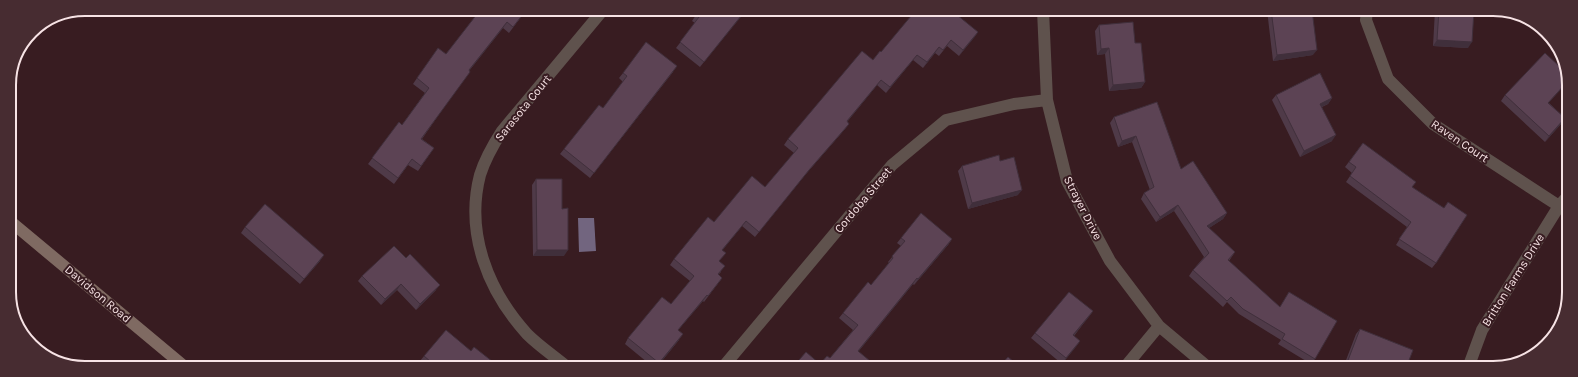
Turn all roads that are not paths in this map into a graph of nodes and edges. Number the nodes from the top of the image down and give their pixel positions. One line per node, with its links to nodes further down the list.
1 (598, 16): 10 (street, Sarasota Court)
2 (1043, 16): 4 (street, Strayer Drive)
3 (1366, 16): 5 (street, Raven Court)
4 (1047, 100): 8 (street, Strayer Drive); 11 (street, Cordoba Street)
5 (1562, 201)
6 (1562, 204): 14 (street, Britton Farms Drive)
7 (16, 226): 9 (main road, Davidson Road)
8 (1159, 326): 12 (street); 13 (street, Strayer Drive)
9 (178, 361)
10 (560, 361)
11 (728, 361)
12 (1131, 361)
13 (1201, 361)
14 (1471, 361)

